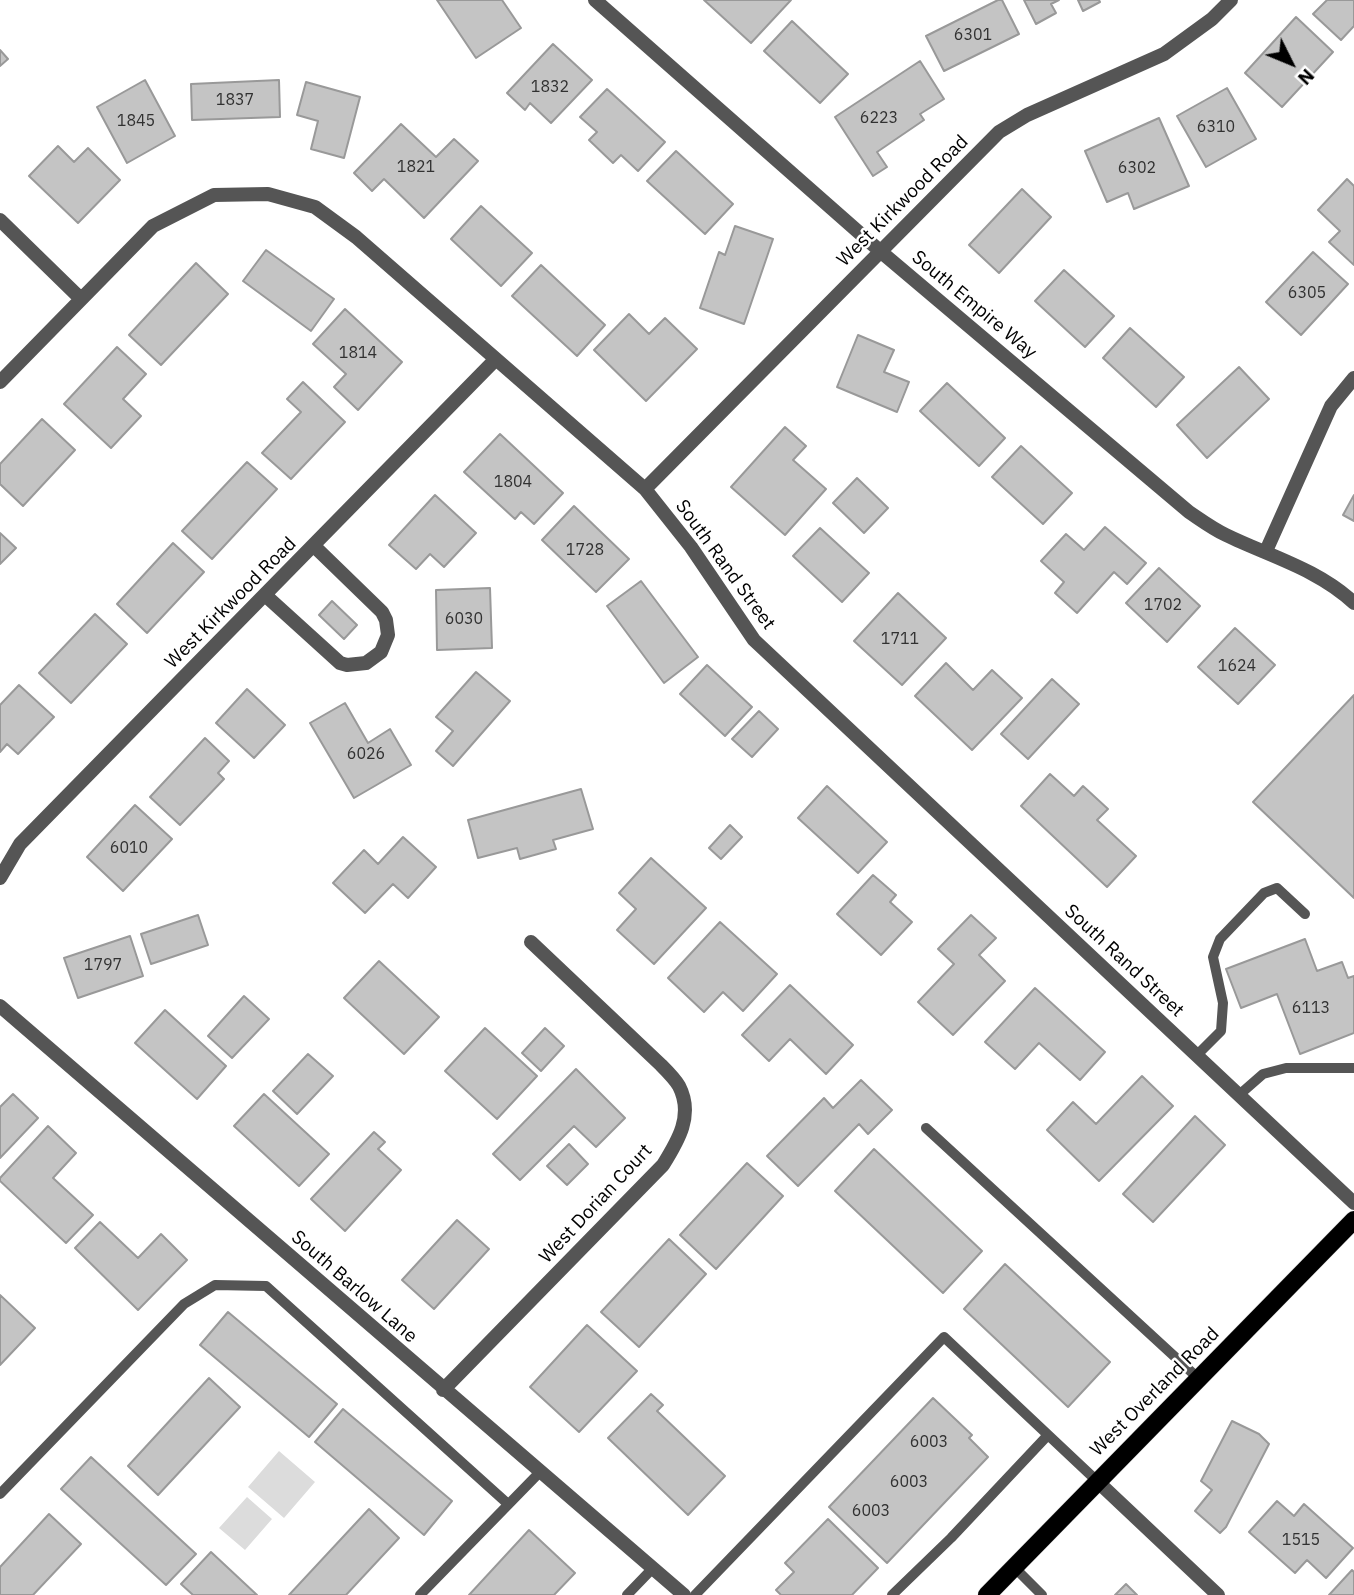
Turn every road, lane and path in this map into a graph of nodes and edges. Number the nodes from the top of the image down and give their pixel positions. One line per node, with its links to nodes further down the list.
1 (595, 0): 4 (street, South Empire Way)
2 (1231, 0): 4 (street, West Kirkwood Road)
3 (0, 220): 5 (street)
4 (880, 251): 9 (street, West Kirkwood Road); 11 (street, South Empire Way)
5 (81, 299): 6 (street, South Rand Street); 8 (street, South Rand Street)
6 (495, 360): 9 (street, South Rand Street); 10 (street, West Kirkwood Road)
7 (1354, 378): 11 (street)
8 (0, 382)
9 (645, 489): 18 (street, South Rand Street)
10 (314, 546): 12 (street, West Kirkwood Road); 12 (street)
11 (1266, 551): 13 (street, South Empire Way)
12 (265, 595): 14 (street, West Kirkwood Road)
13 (1354, 603)
14 (0, 878)
15 (1305, 914): 18 (lane)
16 (531, 942): 25 (street, West Dorian Court)
17 (0, 1006): 25 (street, South Barlow Lane)
18 (1197, 1055): 20 (street, South Rand Street)
19 (1354, 1068): 20 (lane)
20 (1239, 1095): 22 (street, South Rand Street)
21 (926, 1128): 24 (lane)
22 (1354, 1203)
23 (1354, 1220): 24 (main road, West Overland Road)
24 (1199, 1379): 28 (main road, West Overland Road)
25 (443, 1390): 27 (street, South Barlow Lane)
26 (1048, 1435): 28 (lane); 36 (lane); 37 (lane)
27 (540, 1472): 30 (lane); 32 (street, South Barlow Lane)
28 (1097, 1481): 31 (main road, West Overland Road); 40 (street)
29 (0, 1494): 30 (lane)
30 (508, 1504): 33 (lane)
31 (1014, 1567): 38 (main road, West Overland Road); 39 (lane)
32 (653, 1568): 34 (lane); 35 (street, South Barlow Lane)
33 (420, 1595)
34 (626, 1595)
35 (684, 1595)
36 (695, 1595)
37 (892, 1595)
38 (987, 1595)
39 (1042, 1595)
40 (1218, 1595)

